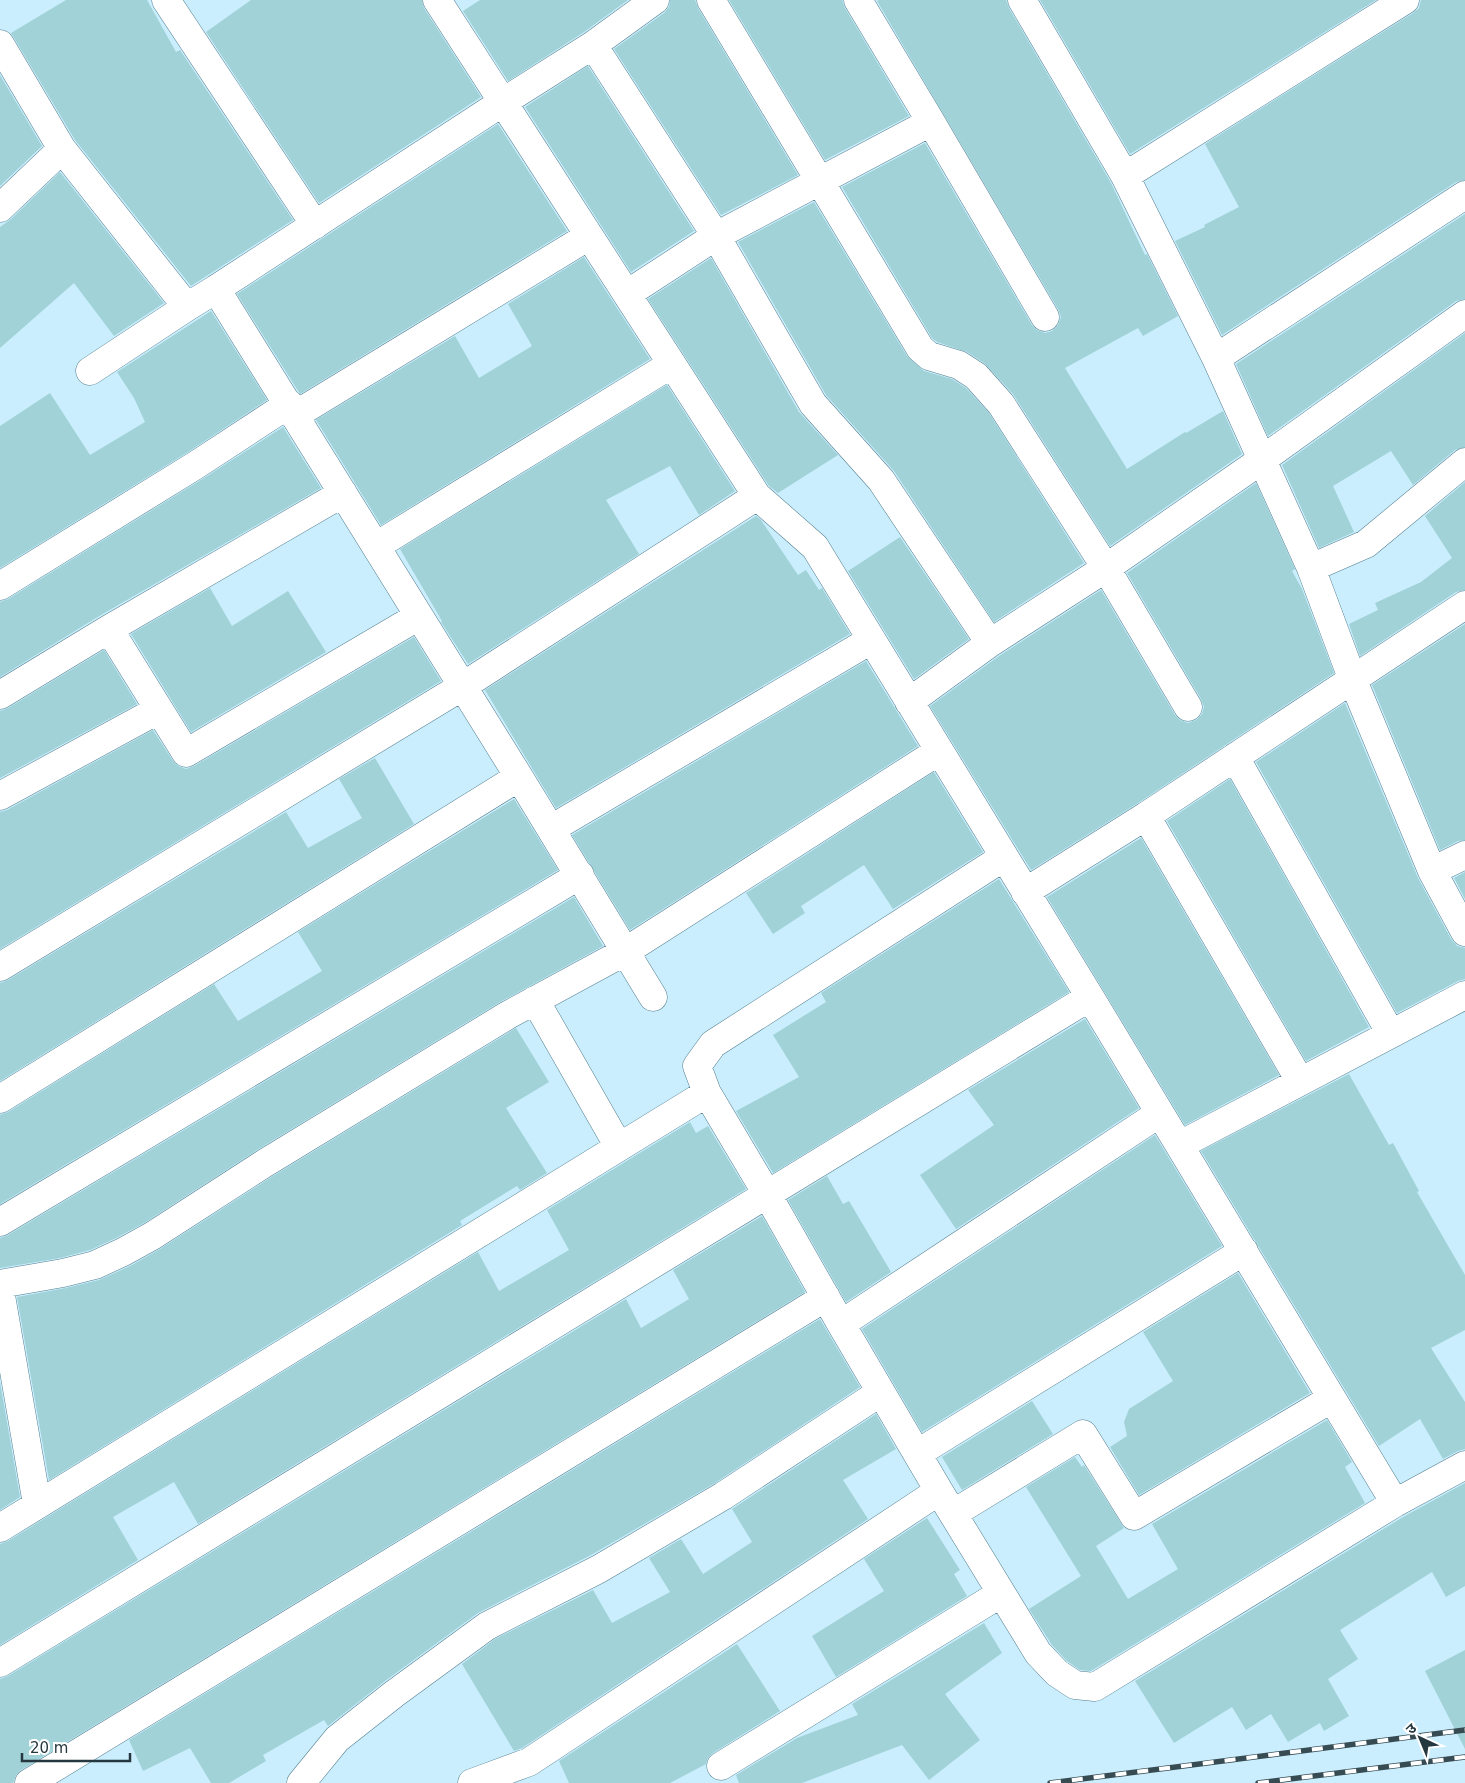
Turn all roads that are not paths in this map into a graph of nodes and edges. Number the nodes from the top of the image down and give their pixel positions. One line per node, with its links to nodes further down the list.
1 (166, 0): 17 (street)
2 (437, 0): 10 (street)
3 (655, 0): 9 (street)
4 (711, 0): 14 (street)
5 (858, 0): 11 (street)
6 (1022, 0): 13 (street)
7 (1405, 0): 13 (street)
8 (0, 44): 12 (street)
9 (593, 45): 10 (street); 19 (street)
10 (503, 102): 17 (street); 18 (street)
11 (931, 122): 14 (street); 24 (street)
12 (62, 149): 16 (street); 22 (street)
13 (1125, 176): 25 (street)
14 (820, 180): 19 (street); 34 (street)
15 (1465, 195): 25 (street)
16 (0, 208)
17 (315, 224): 20 (street)
18 (589, 236): 21 (street); 28 (street)
19 (716, 236): 21 (street); 41 (street)
20 (216, 289): 22 (street); 28 (street)
21 (627, 294): 26 (street)
22 (187, 307): 27 (street)
23 (1465, 314): 29 (street)
24 (1045, 317)
25 (1216, 358): 29 (street)
26 (672, 364): 32 (street); 33 (street)
27 (90, 371)
28 (292, 410): 31 (street); 36 (street)
29 (1263, 459): 34 (street); 35 (street)
30 (1465, 462): 35 (street)
31 (343, 493): 33 (street); 39 (street)
32 (757, 496): 40 (street); 43 (street)
33 (376, 546): 38 (street)
34 (1106, 568): 41 (street); 46 (street)
35 (1311, 568): 42 (street)
36 (0, 586)
37 (1465, 604): 42 (street)
38 (419, 616): 43 (street); 47 (street)
39 (109, 629): 44 (street); 47 (street)
40 (871, 640): 45 (street); 53 (street)
41 (990, 642): 45 (street)
42 (1352, 678): 49 (street); 56 (street)
43 (463, 686): 50 (street); 61 (street)
44 (0, 695)
45 (909, 702): 48 (street)
46 (1188, 707)
47 (158, 710): 51 (street)
48 (939, 751): 55 (street); 60 (street)
49 (1235, 756): 52 (street); 66 (street)
50 (519, 777): 53 (street); 69 (street)
51 (0, 796)
52 (1146, 816): 58 (street); 67 (street)
53 (552, 829): 57 (street)
54 (1465, 855): 56 (street)
55 (1004, 857): 58 (street); 68 (street)
56 (1432, 871): 59 (street)
57 (580, 876): 60 (street); 74 (street)
58 (1025, 892): 63 (street)
59 (1465, 932)
60 (626, 951): 64 (street); 65 (street)
61 (0, 967)
62 (1465, 995): 66 (street)
63 (1090, 996): 70 (street); 73 (street)
64 (654, 997)
65 (535, 1000): 72 (street); 76 (street)
66 (1391, 1034): 67 (street)
67 (1300, 1081): 71 (street)
68 (706, 1093): 72 (street); 73 (street)
69 (0, 1099)
70 (1160, 1113): 71 (street); 79 (street)
71 (1180, 1145): 75 (street)
72 (619, 1148): 86 (street)
73 (767, 1194): 78 (street); 90 (street)
74 (0, 1222)
75 (1244, 1251): 81 (street); 82 (street)
76 (0, 1284)
77 (0, 1290): 86 (street)
78 (826, 1297): 79 (street); 92 (street)
79 (841, 1324): 80 (street)
80 (881, 1392): 82 (street); 93 (street)
81 (1331, 1399): 85 (street); 87 (street)
82 (918, 1453): 84 (street)
83 (1465, 1464): 85 (street)
84 (939, 1490): 87 (street); 94 (street)
85 (1395, 1503): 89 (street)
86 (37, 1504): 88 (street)
87 (954, 1513): 89 (street)
88 (0, 1528)
89 (1000, 1594): 91 (street)
90 (0, 1663)
91 (721, 1766)
92 (29, 1783)
93 (301, 1783)
94 (472, 1783)

